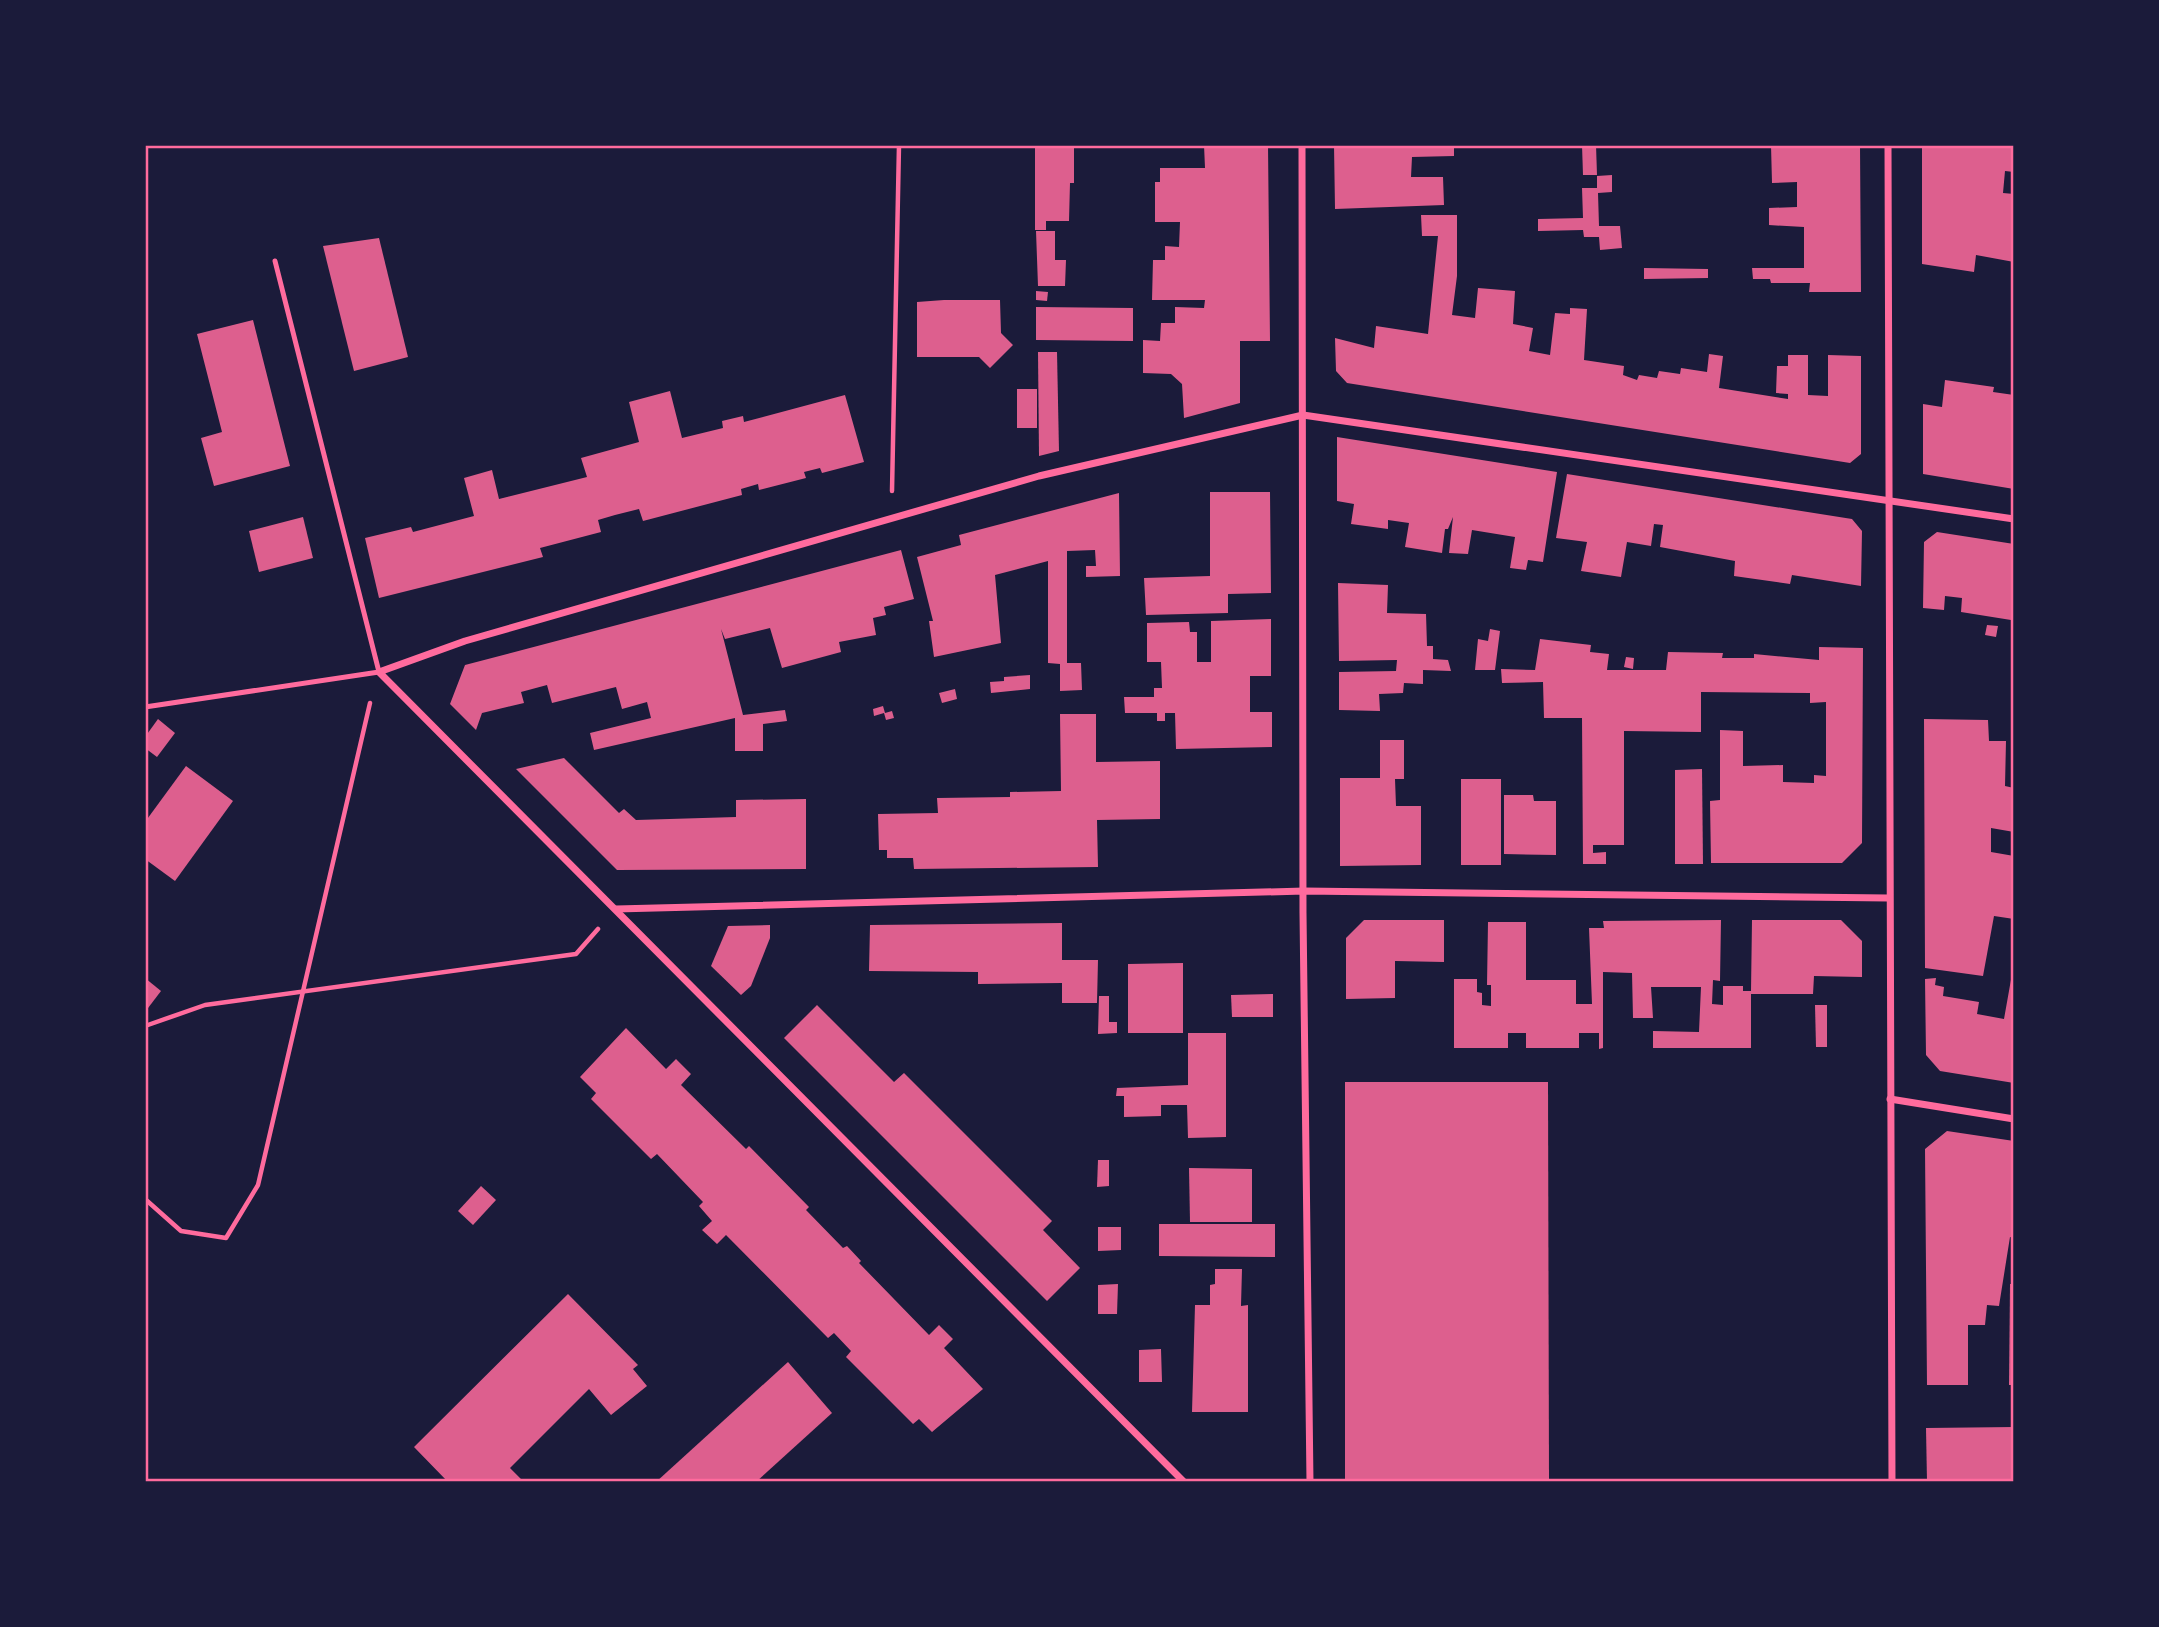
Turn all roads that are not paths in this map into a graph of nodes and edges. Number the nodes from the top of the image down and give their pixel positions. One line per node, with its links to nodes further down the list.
1 (1302, 145): 4 (street)
2 (1888, 145): 5 (street)
3 (275, 261): 7 (lane)
4 (1303, 415): 5 (street); 7 (street); 9 (street)
5 (1889, 500): 6 (street); 10 (street)
6 (2014, 519)
7 (379, 673): 8 (lane); 11 (street)
8 (145, 708)
9 (1304, 891): 10 (street); 11 (street); 15 (street)
10 (1888, 898): 12 (street)
11 (616, 909): 14 (street)
12 (1890, 1099): 13 (street); 16 (street)
13 (2014, 1119)
14 (1184, 1482)
15 (1310, 1482)
16 (1892, 1482)

